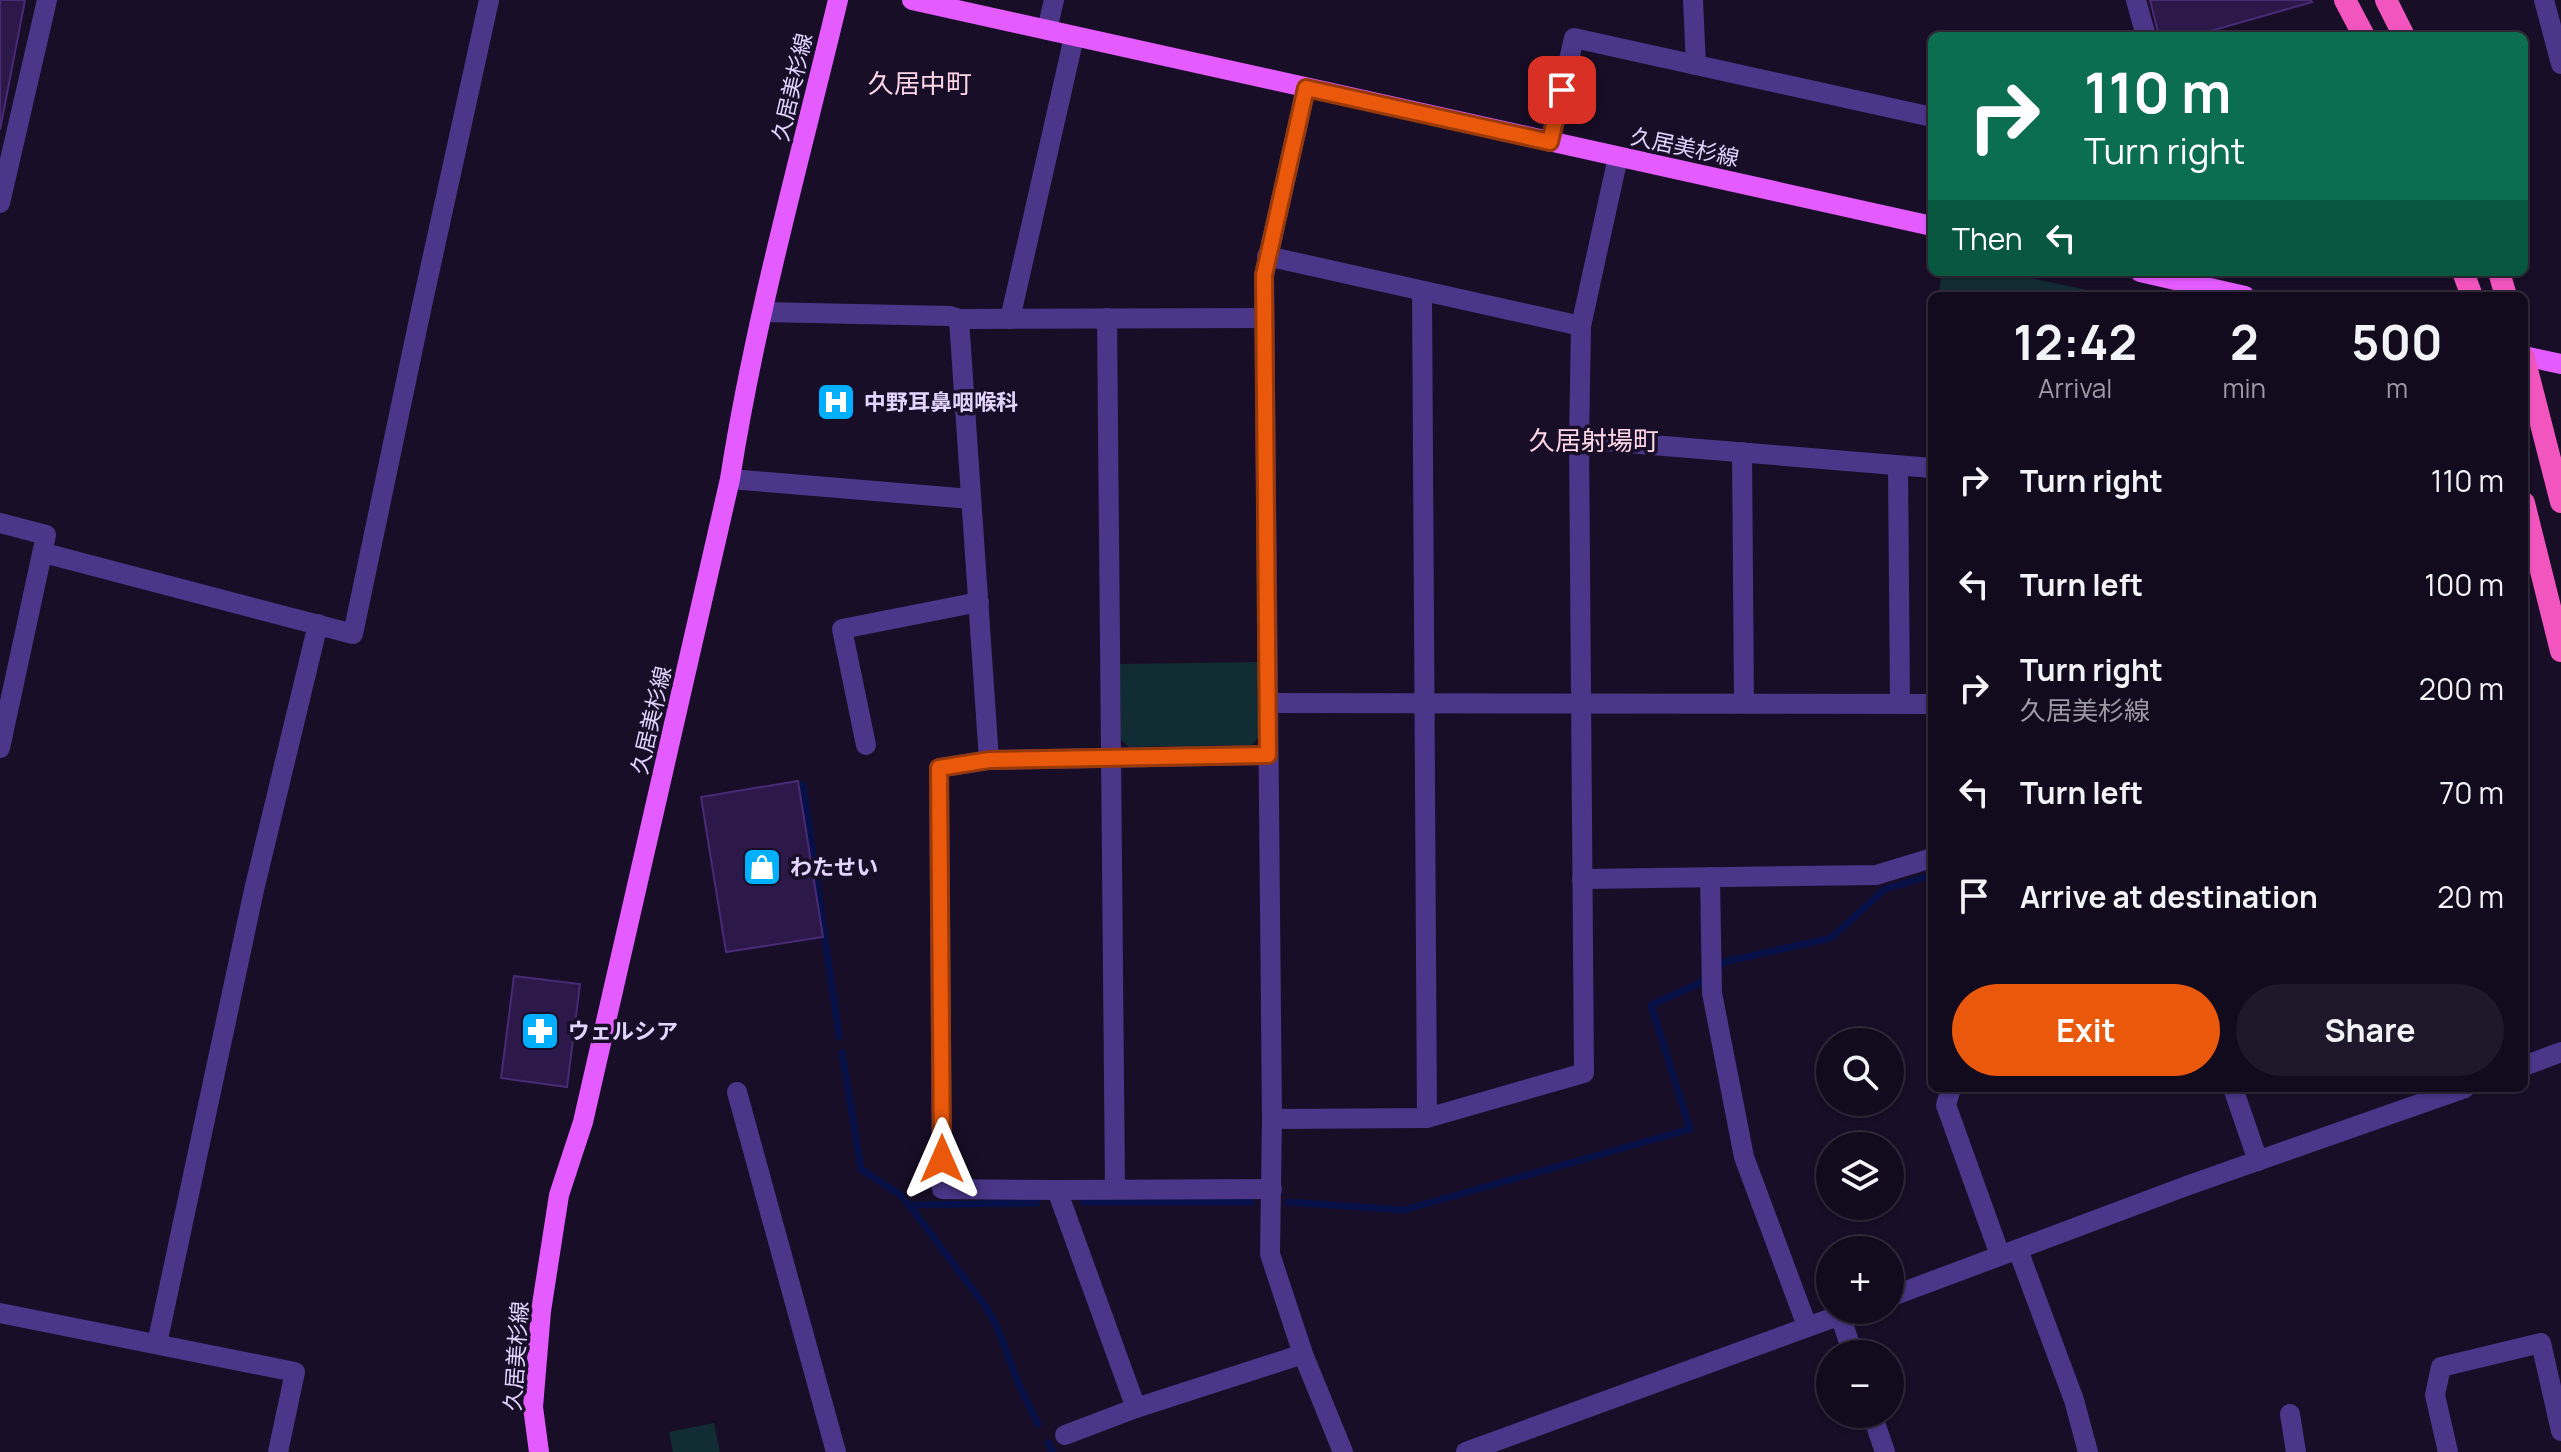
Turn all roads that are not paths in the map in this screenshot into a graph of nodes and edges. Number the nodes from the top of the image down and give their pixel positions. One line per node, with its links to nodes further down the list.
1 (47, 0): 22 (street)
2 (489, 0): 49 (street)
3 (838, 0): 29 (main road, 久居美杉線)
4 (912, 0): 11 (main road, 久居美杉線)
5 (1054, 0): 11 (street)
6 (1693, 0): 17 (street)
7 (2136, 0): 12 (street)
8 (2345, 0): 13 (highway)
9 (2386, 0): 14 (highway)
10 (2544, 0): 16 (street)
11 (1047, 30): 15 (main road, 久居美杉線)
12 (2145, 32)
13 (2362, 32)
14 (2402, 32)
15 (1074, 37): 18 (main road, 久居美杉線); 33 (street)
16 (2561, 64)
17 (1696, 65): 19 (street); 20 (street)
18 (1306, 88): 20 (main road, 久居美杉線); 24 (street)
19 (1928, 116)
20 (1550, 142): 21 (main road, 久居美杉線)
21 (1618, 157): 23 (main road, 久居美杉線); 34 (street)
22 (0, 203)
23 (1928, 225)
24 (1267, 256): 27 (street); 31 (street)
25 (2176, 276): 26 (main road)
26 (2211, 280): 28 (main road)
27 (1422, 291): 34 (street); 53 (street)
28 (2236, 292)
29 (763, 312): 32 (street); 42 (main road, 久居美杉線)
30 (1107, 318): 31 (street); 33 (street); 60 (street)
31 (1264, 318): 51 (street)
32 (959, 319): 33 (street); 43 (street)
33 (1010, 319)
34 (1581, 326): 38 (street)
35 (2528, 358): 36 (main road)
36 (2561, 364)
37 (2528, 373): 44 (highway)
38 (1579, 439): 39 (street); 54 (street)
39 (1742, 452): 40 (street); 52 (street)
40 (1898, 466): 41 (street); 55 (street)
41 (1928, 468)
42 (730, 479): 43 (street); 90 (main road, 久居美杉線)
43 (971, 499): 48 (street)
44 (2561, 502)
45 (2528, 519): 50 (highway)
46 (0, 523): 47 (street)
47 (44, 553): 49 (street); 58 (street)
48 (979, 602): 57 (street); 61 (street)
49 (318, 624): 82 (street)
50 (2561, 651)
51 (1268, 703): 53 (street); 59 (street)
52 (1744, 703): 54 (street); 55 (street)
53 (1423, 704): 54 (street); 71 (street)
54 (1581, 704): 64 (street)
55 (1900, 704): 56 (street)
56 (1928, 704)
57 (866, 745)
58 (0, 748)
59 (1268, 755): 60 (street); 72 (street)
60 (1112, 758): 61 (street); 74 (street)
61 (989, 760): 76 (street)
62 (1928, 859): 63 (street)
63 (1710, 877): 64 (street); 81 (street)
64 (1582, 879): 71 (street)
65 (2561, 1052): 66 (street)
66 (2528, 1064)
67 (737, 1092): 91 (street)
68 (1950, 1092): 77 (street)
69 (2234, 1092): 73 (street)
70 (2454, 1092): 73 (street)
71 (1427, 1118): 72 (street)
72 (1272, 1119): 75 (street)
73 (2258, 1161): 77 (street)
74 (1115, 1189): 75 (street); 76 (street)
75 (1272, 1189): 83 (street)
76 (1057, 1190): 84 (street)
77 (2009, 1253): 78 (street); 95 (street)
78 (1904, 1292)
79 (0, 1313): 82 (street)
80 (1816, 1323): 81 (street)
81 (1807, 1326): 93 (street)
82 (157, 1344): 89 (street)
83 (1303, 1354): 84 (street); 92 (street)
84 (1136, 1408): 88 (street)
85 (2290, 1414): 96 (street)
86 (1877, 1428): 94 (street)
87 (2561, 1431): 97 (street)
88 (1065, 1435)
89 (278, 1452)
90 (539, 1452)
91 (836, 1452)
92 (1343, 1452)
93 (1466, 1452)
94 (1885, 1452)
95 (2088, 1452)
96 (2296, 1452)
97 (2448, 1452)

